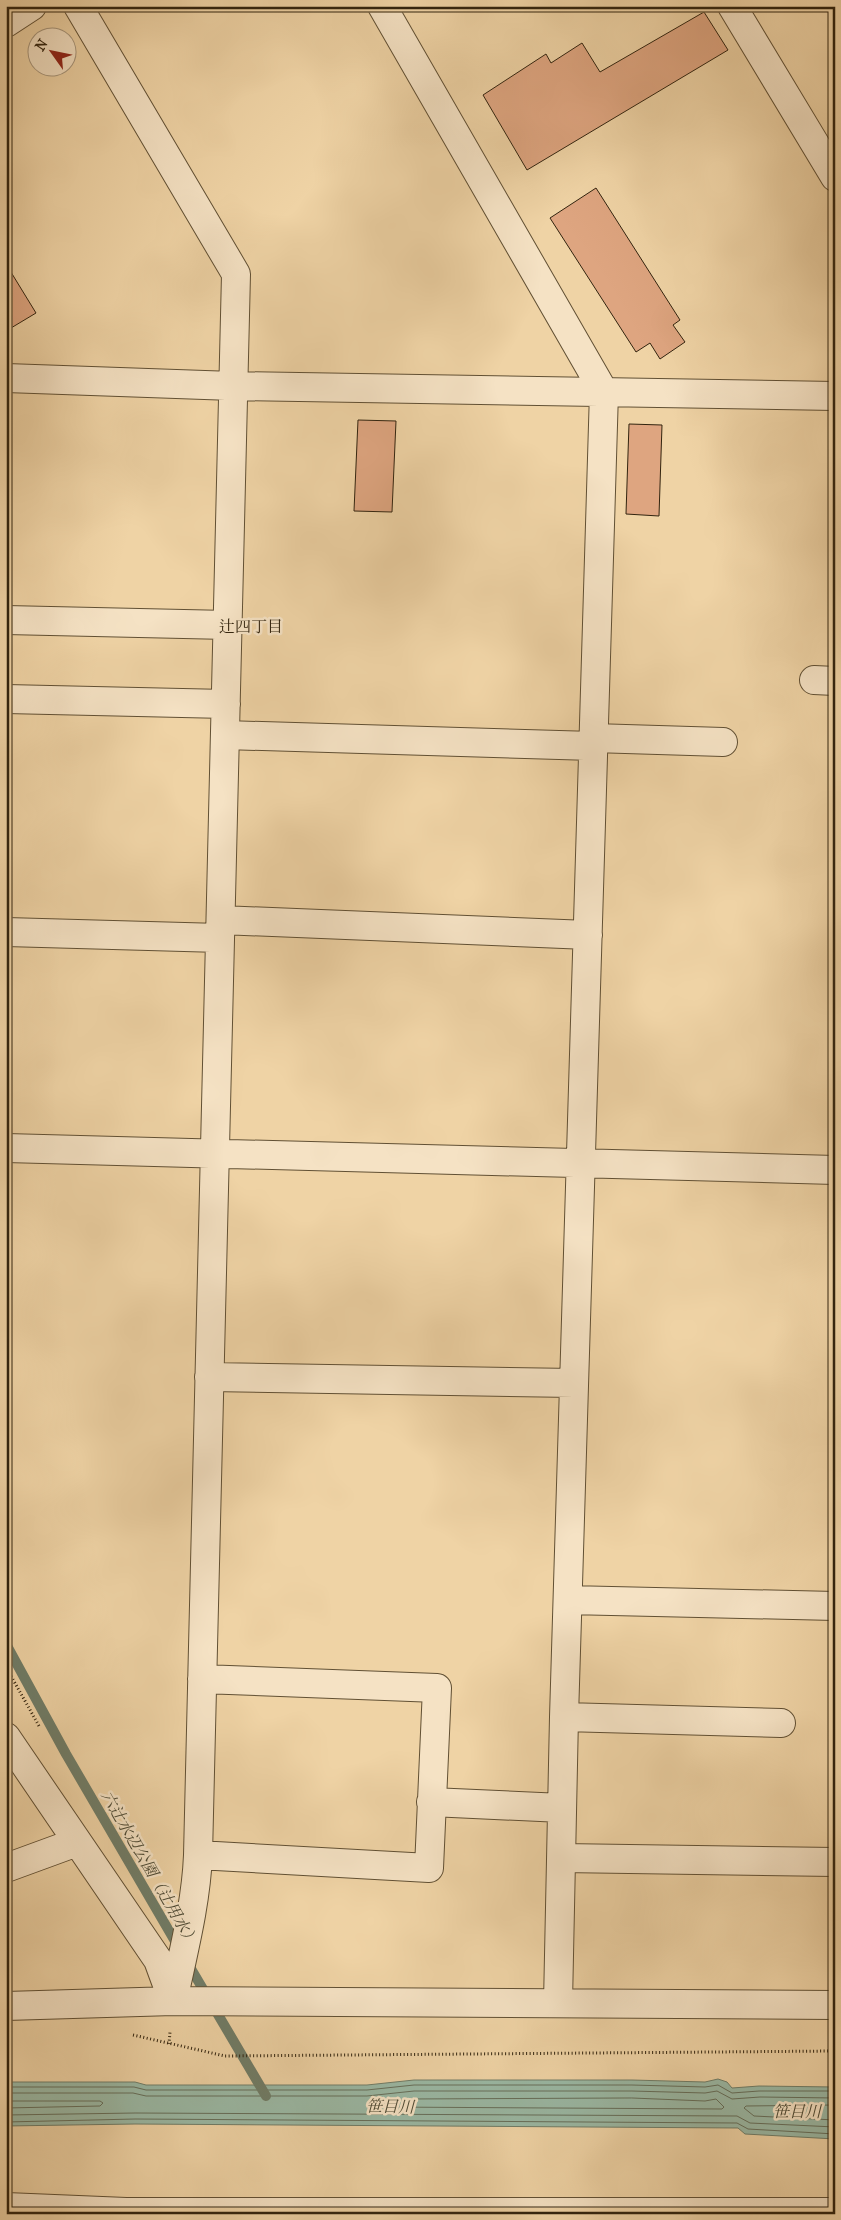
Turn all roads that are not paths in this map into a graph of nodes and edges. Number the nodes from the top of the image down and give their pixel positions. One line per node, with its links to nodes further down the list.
1 (32, 6): 5 (street)
2 (78, 6): 8 (street)
3 (382, 6): 9 (street)
4 (732, 6): 6 (street)
5 (6, 23)
6 (835, 177)
7 (6, 378): 8 (street)
8 (233, 386): 9 (street); 12 (street)
9 (604, 392): 10 (street); 16 (street)
10 (835, 396)
11 (6, 620): 12 (street)
12 (228, 625): 14 (street)
13 (6, 699): 14 (street)
14 (226, 704): 15 (street)
15 (225, 735): 16 (street); 18 (street)
16 (593, 742): 17 (street); 20 (street)
17 (723, 742)
18 (220, 929): 19 (street); 20 (street); 22 (street)
19 (6, 932)
20 (588, 935): 23 (street)
21 (6, 1148): 22 (street)
22 (215, 1154): 23 (street); 25 (street)
23 (581, 1163): 24 (street); 26 (street)
24 (835, 1170)
25 (209, 1376): 26 (street); 29 (street)
26 (574, 1383): 27 (street)
27 (568, 1600): 28 (street); 30 (street)
28 (835, 1606)
29 (202, 1679): 33 (street); 36 (street)
30 (564, 1717): 31 (street); 34 (street)
31 (781, 1723)
32 (6, 1737): 35 (street)
33 (431, 1802): 34 (street); 36 (street)
34 (562, 1808): 37 (street)
35 (77, 1842): 39 (street); 40 (street)
36 (198, 1855): 40 (street)
37 (562, 1858): 38 (street); 41 (street)
38 (835, 1862)
39 (6, 1868)
40 (173, 2001): 41 (street); 43 (street)
41 (558, 2003): 42 (street)
42 (835, 2004)
43 (6, 2006)
44 (6, 2207): 45 (street)
45 (825, 2213)

